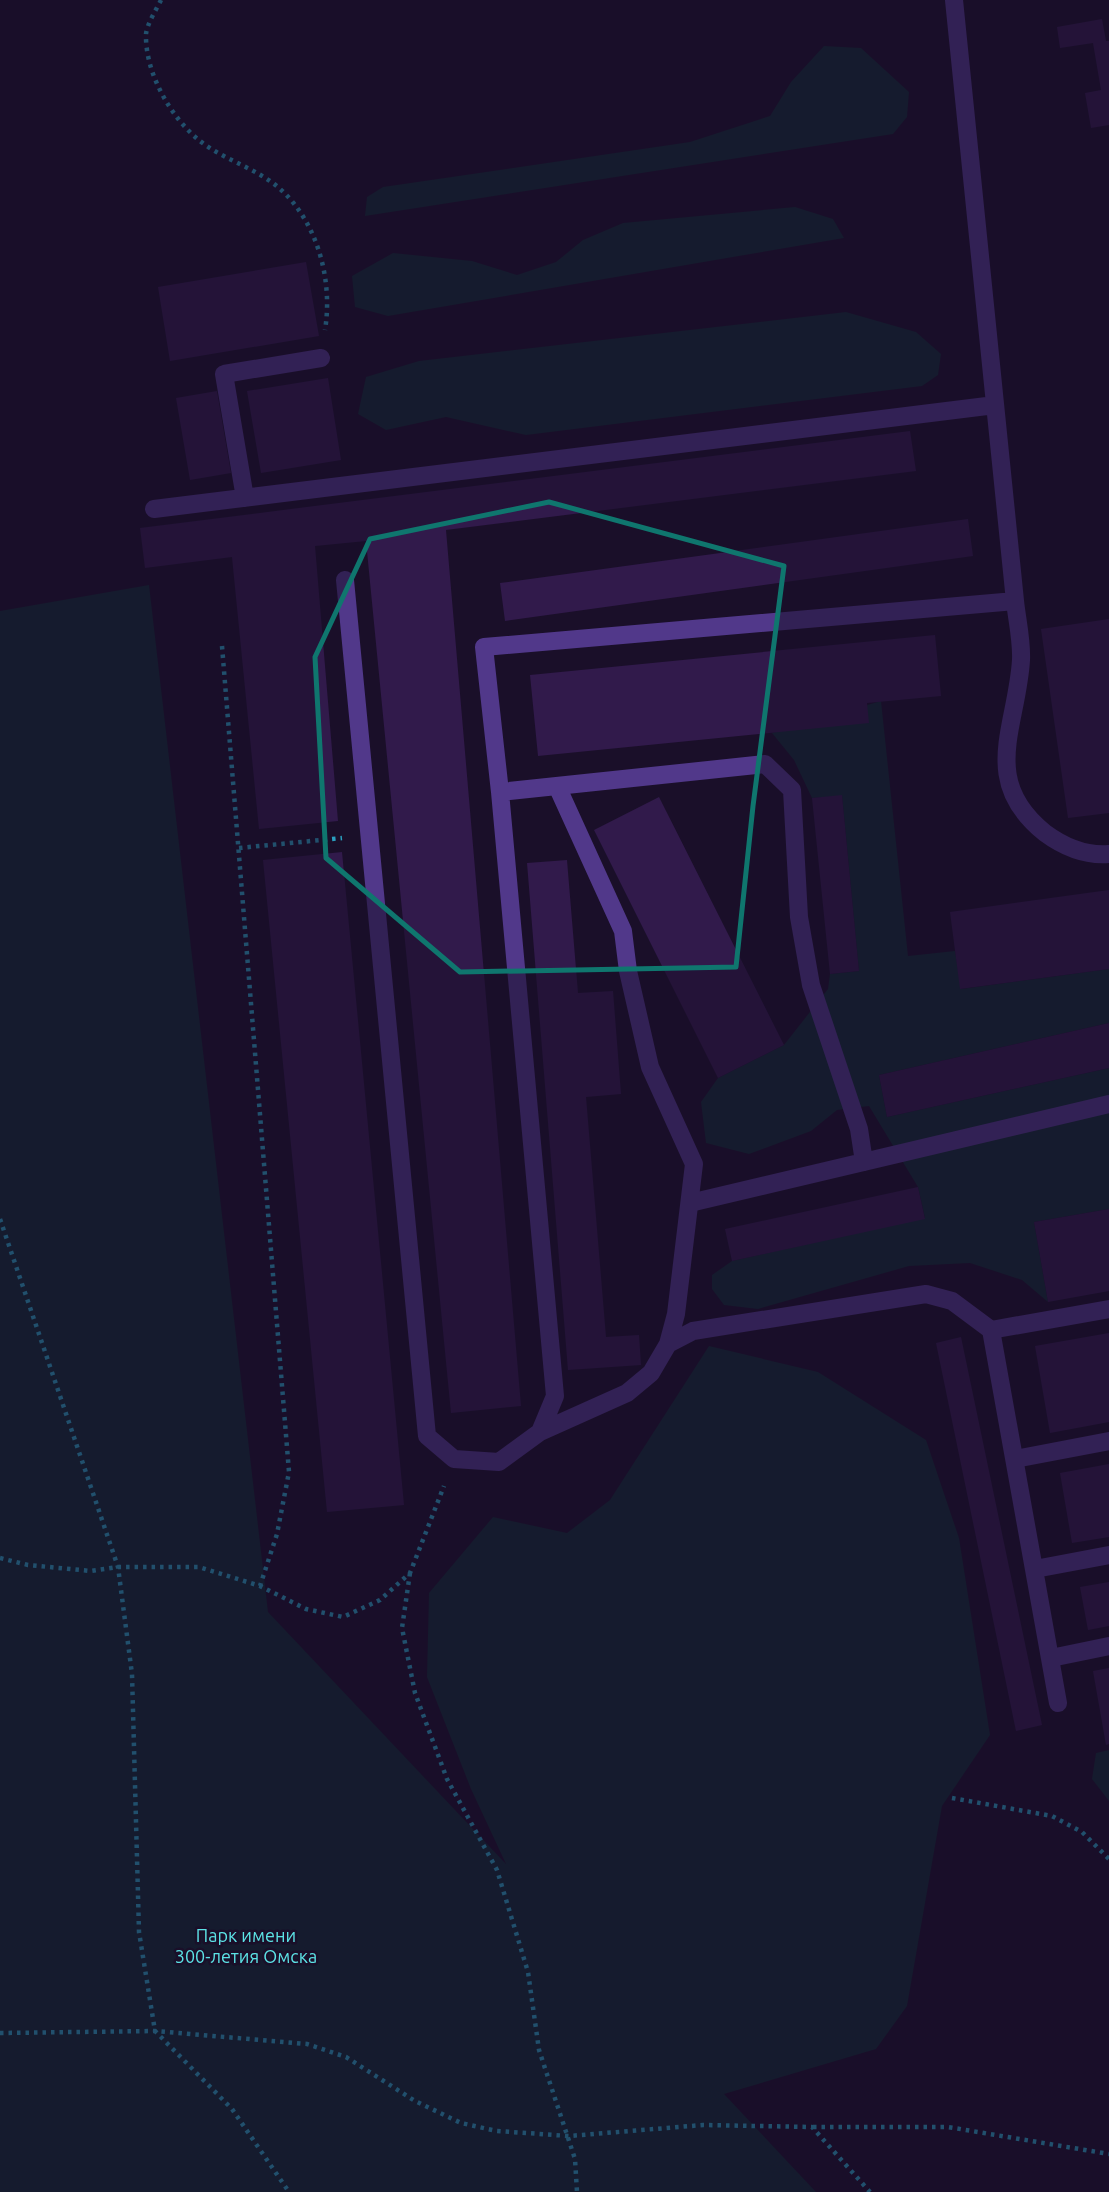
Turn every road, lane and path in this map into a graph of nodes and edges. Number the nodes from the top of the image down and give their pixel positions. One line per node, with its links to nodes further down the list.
1 (161, 0): 3 (path)
2 (954, 0): 4 (lane)
3 (321, 358): 5 (lane)
4 (995, 405): 5 (lane); 8 (lane)
5 (245, 498): 6 (lane)
6 (154, 509)
7 (345, 580): 12 (lane)
8 (1015, 601): 11 (lane); 14 (lane)
9 (222, 646): 13 (path)
10 (557, 786): 11 (lane); 16 (lane); 17 (lane)
11 (499, 792): 22 (lane)
12 (369, 835): 13 (path); 24 (lane)
13 (239, 848): 31 (path)
14 (1109, 854)
15 (1109, 1104): 16 (lane)
16 (864, 1162): 17 (lane)
17 (690, 1203): 21 (lane)
18 (0, 1219): 28 (path)
19 (1109, 1309): 20 (lane)
20 (992, 1330): 21 (lane); 25 (lane)
21 (668, 1344): 22 (lane)
22 (540, 1432): 24 (lane)
23 (1109, 1441): 25 (lane)
24 (454, 1459): 30 (path)
25 (1015, 1459): 29 (lane)
26 (1109, 1555): 29 (lane)
27 (0, 1558): 28 (path)
28 (118, 1567): 31 (path); 37 (path)
29 (1035, 1569): 33 (lane)
30 (410, 1573): 31 (path); 40 (path)
31 (260, 1586)
32 (1109, 1646): 33 (lane)
33 (1051, 1658): 34 (lane)
34 (1058, 1703)
35 (952, 1798): 36 (path)
36 (1109, 1859)
37 (155, 2031): 38 (path); 40 (path); 42 (path)
38 (0, 2033)
39 (812, 2127): 40 (path); 41 (path); 44 (path)
40 (569, 2136): 43 (path)
41 (1109, 2154)
42 (289, 2192)
43 (576, 2192)
44 (870, 2192)

